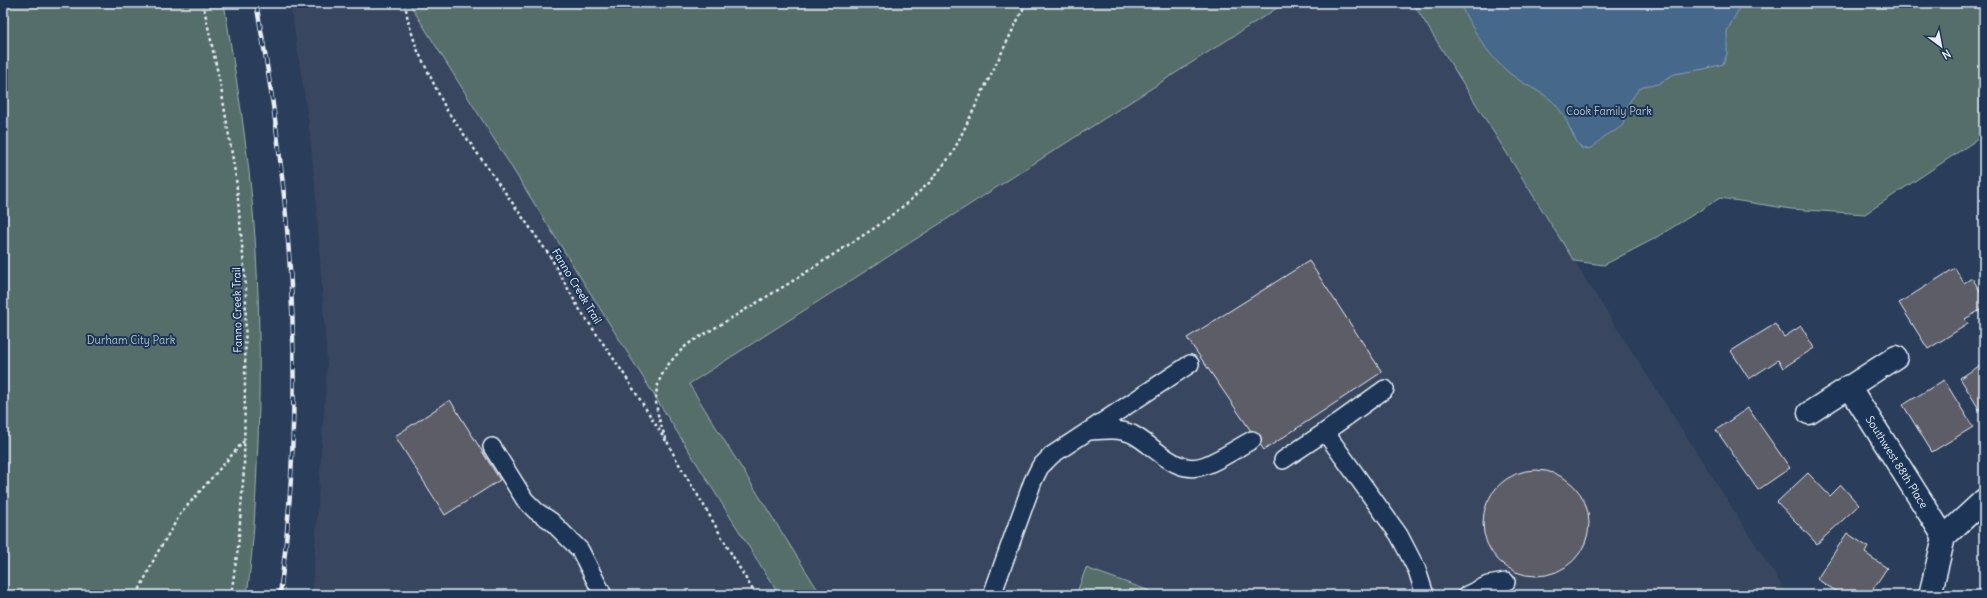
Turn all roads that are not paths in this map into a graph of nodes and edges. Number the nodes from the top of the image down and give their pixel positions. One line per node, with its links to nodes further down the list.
1 (1896, 357): 3 (street)
2 (1190, 364): 6 (lane)
3 (1849, 386): 5 (street); 12 (street, Southwest 88th Place)
4 (1385, 389): 7 (lane)
5 (1809, 412)
6 (1089, 431): 8 (lane); 15 (lane)
7 (1325, 432): 10 (lane); 16 (lane)
8 (1252, 440)
9 (492, 447): 14 (lane)
10 (1283, 460)
11 (1984, 500): 12 (street)
12 (1944, 537): 18 (street)
13 (1506, 582): 17 (lane)
14 (603, 595)
15 (992, 595)
16 (1425, 595)
17 (1467, 595)
18 (1930, 595)

